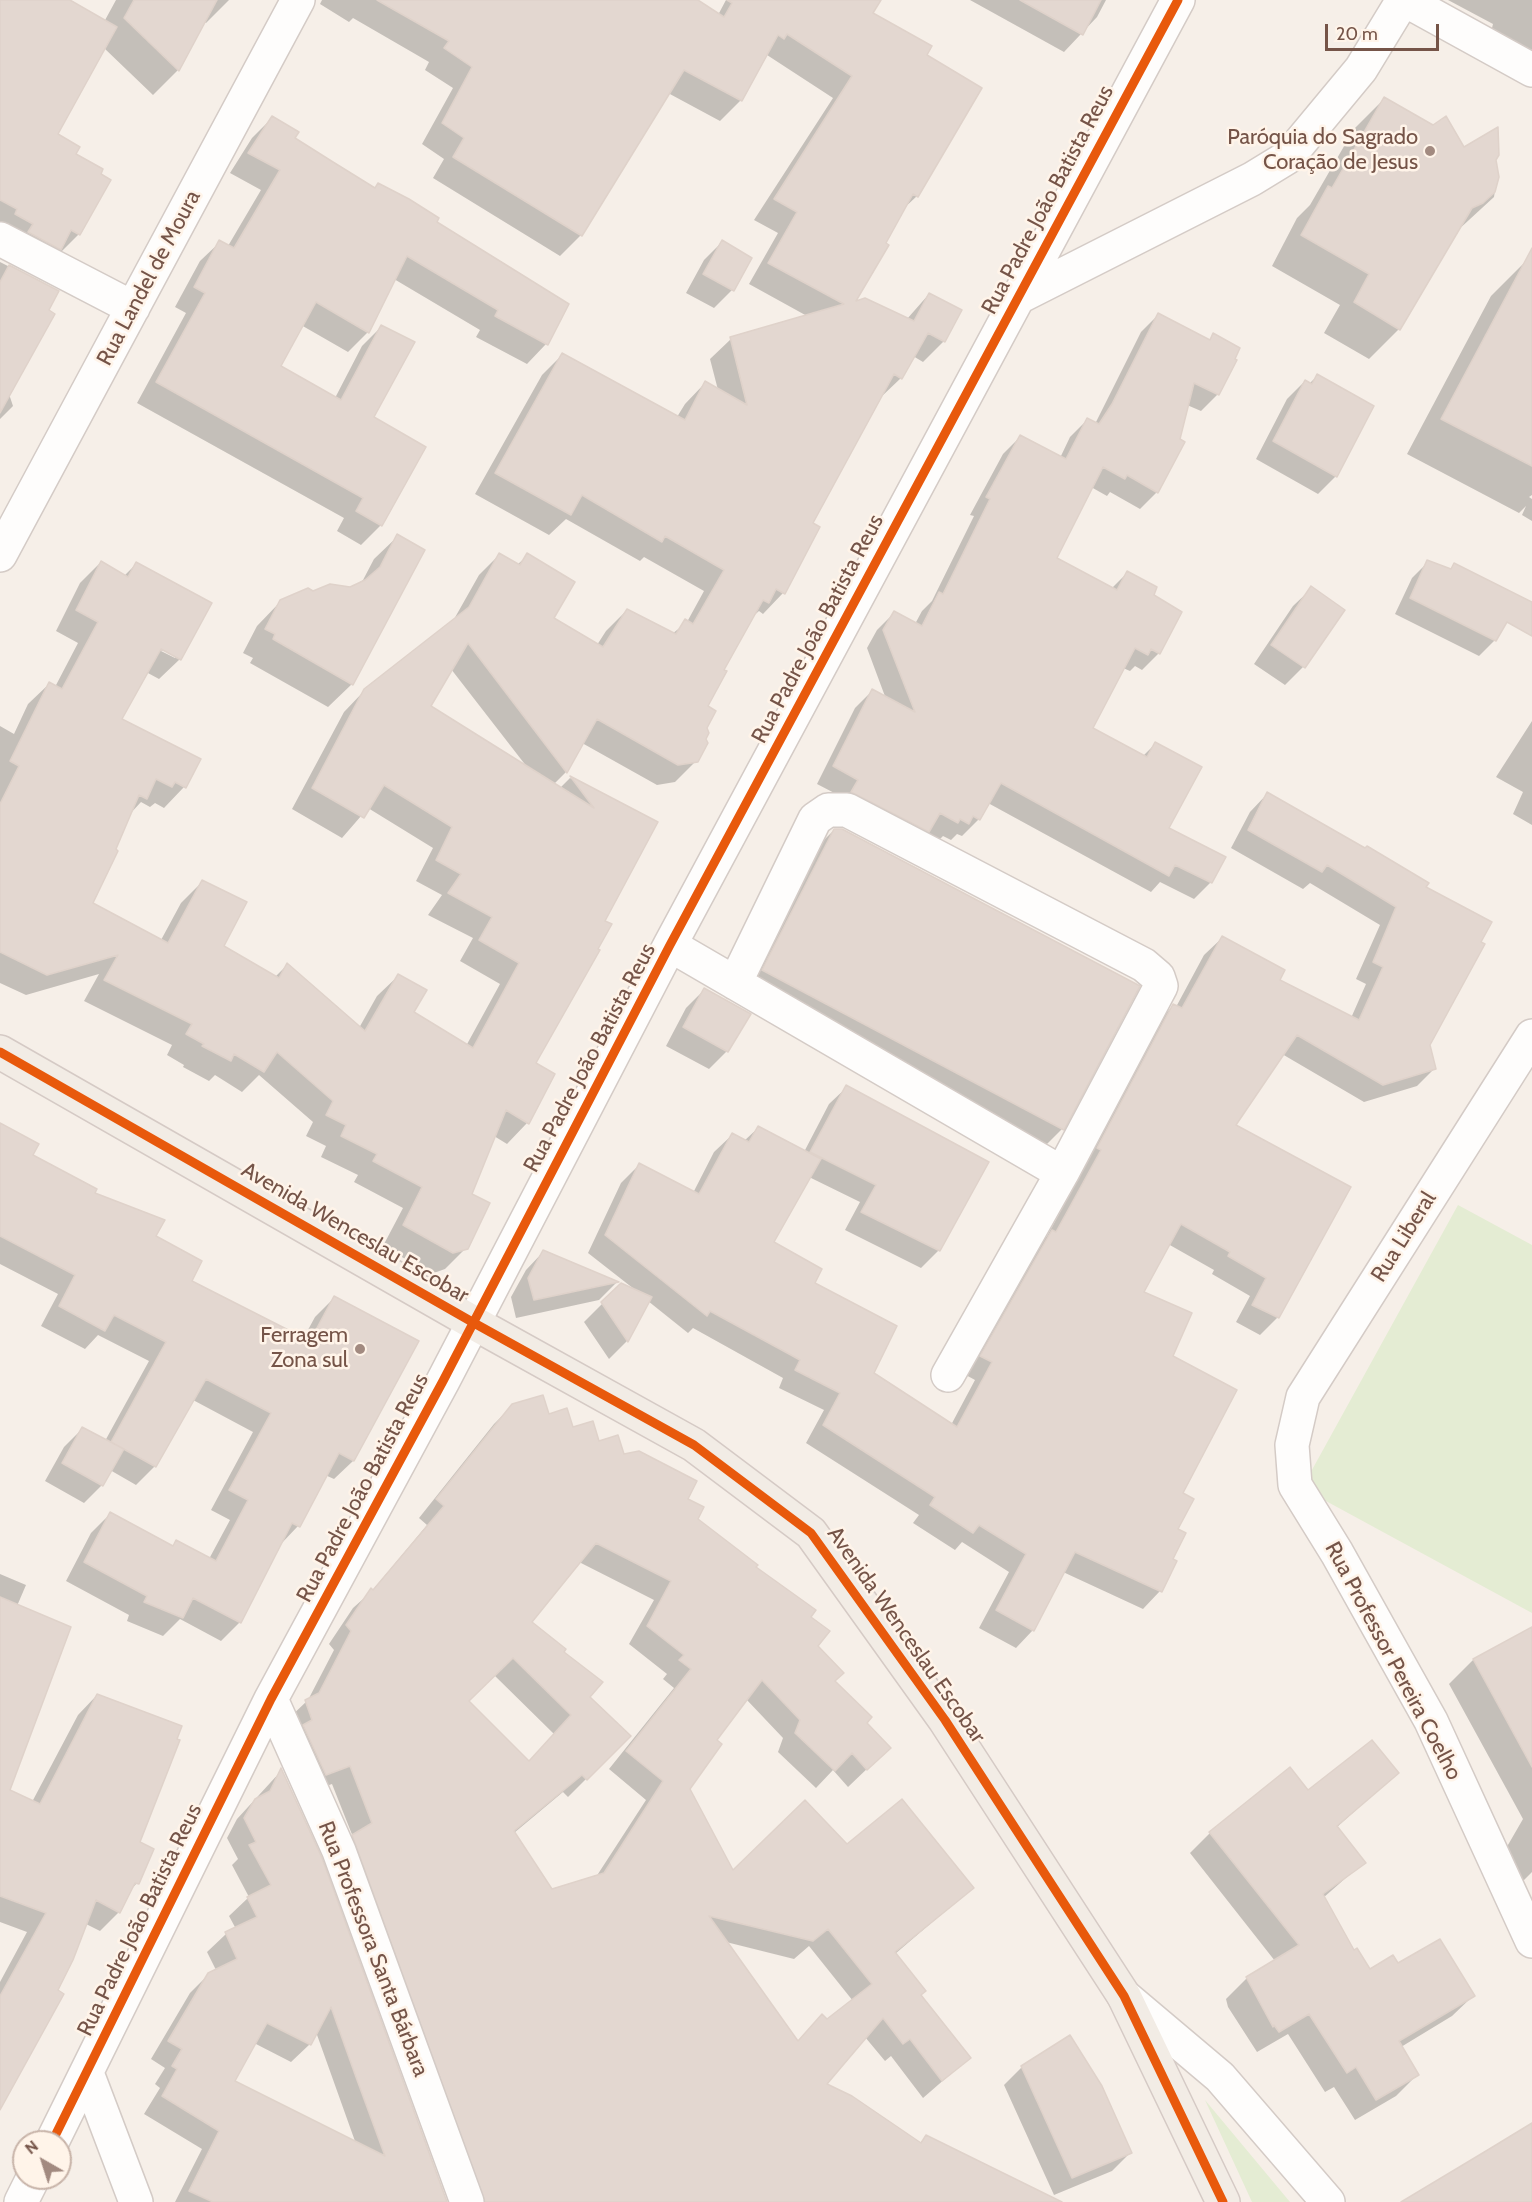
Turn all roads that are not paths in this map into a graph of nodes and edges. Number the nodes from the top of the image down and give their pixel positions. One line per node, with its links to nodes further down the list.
1 (298, 0): 7 (street, Rua Landel de Moura)
2 (1178, 0): 6 (street, Rua Padre João Batista Reus)
3 (1404, 0): 4 (street); 6 (street)
4 (1532, 70)
5 (0, 239): 7 (street)
6 (1017, 298): 9 (street, Rua Padre João Batista Reus)
7 (133, 308): 8 (street, Rua Landel de Moura)
8 (1, 550)
9 (670, 945): 10 (street); 14 (street, Rua Padre João Batista Reus)
10 (735, 983): 13 (street); 13 (street)
11 (1532, 1036): 16 (street, Rua Liberal)
12 (0, 1052): 14 (main road, Avenida Wenceslau Escobar)
13 (1062, 1173): 15 (street)
14 (474, 1323): 17 (street, Rua Padre João Batista Reus); 19 (main road, Avenida Wenceslau Escobar)
15 (948, 1376)
16 (1292, 1445): 18 (street, Rua Professor Pereira Coelho)
17 (271, 1699): 20 (street, Rua Padre João Batista Reus); 23 (street, Rua Professora Santa Bárbara)
18 (1532, 1941)
19 (1124, 1996): 24 (main road, Avenida Wenceslau Escobar); 25 (street)
20 (87, 2073): 21 (street, Rua Padre João Batista Reus); 22 (street)
21 (58, 2130)
22 (136, 2202)
23 (467, 2202)
24 (1223, 2202)
25 (1328, 2202)

